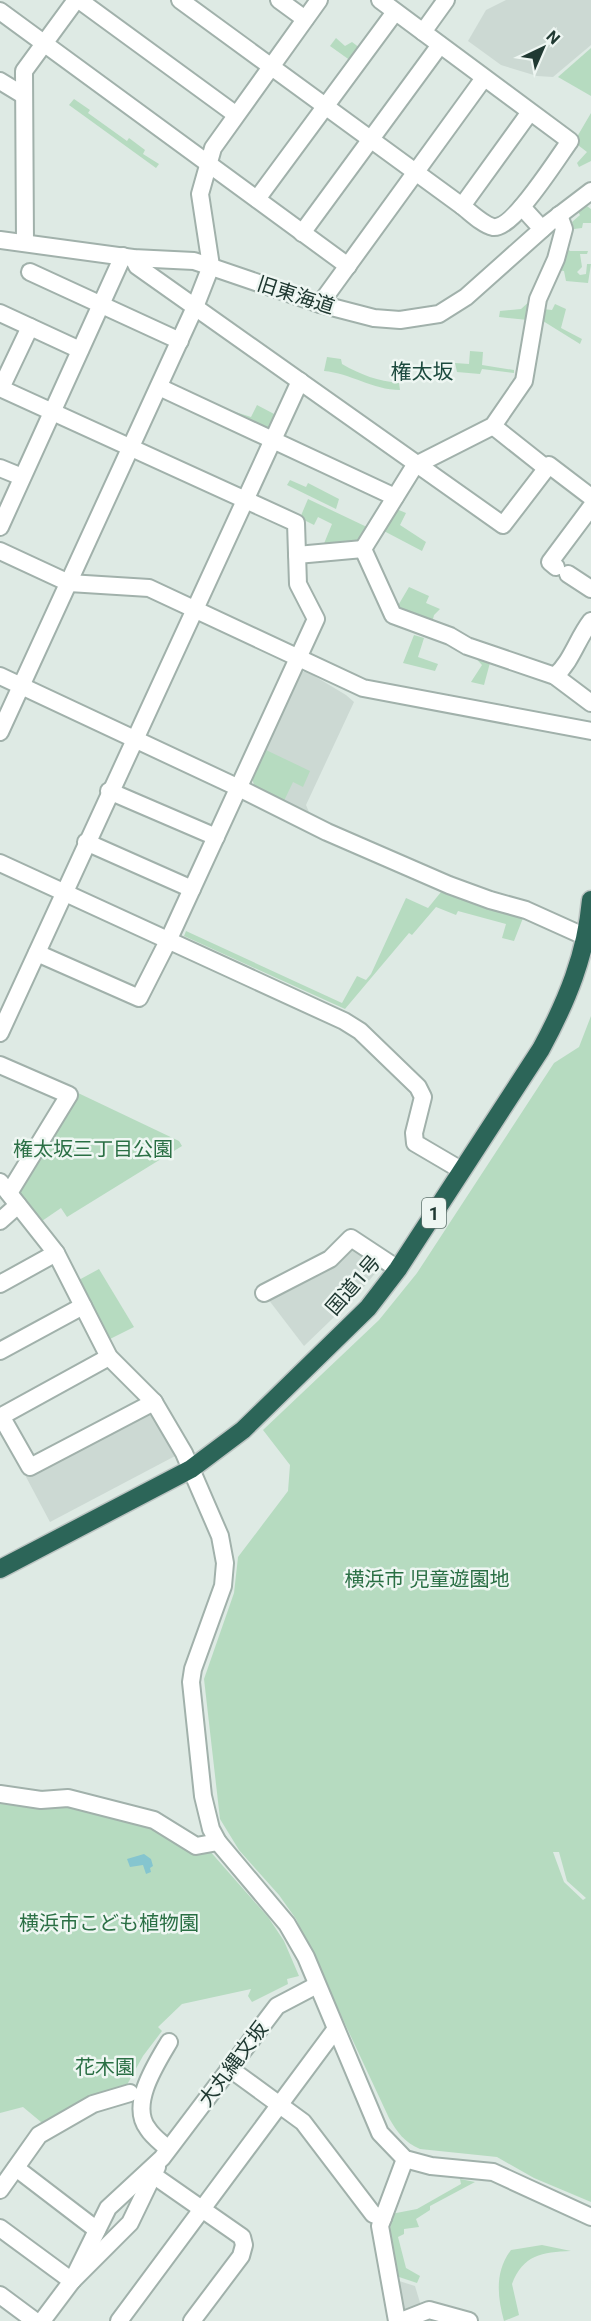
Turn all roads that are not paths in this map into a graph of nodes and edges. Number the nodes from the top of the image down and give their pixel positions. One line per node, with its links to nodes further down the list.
1 (78, 0): 11 (street); 19 (street)
2 (180, 0): 13 (street)
3 (279, 0): 9 (street)
4 (319, 0): 9 (street)
5 (380, 0): 8 (street)
6 (446, 0): 10 (street)
7 (0, 11): 11 (street)
8 (395, 12): 10 (street); 17 (street)
9 (305, 19): 13 (street)
10 (423, 32): 12 (street)
11 (44, 43): 16 (street); 21 (street)
12 (440, 45): 14 (street); 20 (street)
13 (271, 65): 17 (street); 19 (street)
14 (484, 78): 18 (street); 22 (street)
15 (0, 81): 16 (street)
16 (23, 95): 31 (street)
17 (326, 106): 20 (street); 24 (street)
18 (530, 112): 25 (street); 26 (street)
19 (235, 114): 21 (street)
20 (371, 140): 22 (street); 29 (street)
21 (208, 163): 24 (street); 33 (street)
22 (416, 172): 25 (street); 34 (street)
23 (591, 191): 27 (street, 旧東海道)
24 (257, 199): 29 (street)
25 (462, 206): 26 (street)
26 (522, 207): 28 (street)
27 (559, 215): 28 (street, 旧東海道); 47 (street)
28 (542, 229): 37 (street, 旧東海道)
29 (302, 233): 34 (street)
30 (0, 240): 31 (street, 旧東海道)
31 (25, 243): 32 (street, 旧東海道)
32 (128, 257): 33 (street, 旧東海道); 36 (street); 38 (street)
33 (211, 266): 37 (street, 旧東海道); 38 (street)
34 (348, 266): 37 (street)
35 (30, 272): 36 (street)
36 (101, 304): 41 (street); 42 (street)
37 (320, 304)
38 (195, 307): 41 (street); 43 (street)
39 (0, 313): 40 (street)
40 (30, 327): 42 (street); 45 (street)
41 (180, 341): 44 (street)
42 (80, 351): 46 (street)
43 (300, 381): 48 (street); 50 (street)
44 (159, 387): 48 (street); 49 (street)
45 (1, 388): 46 (street)
46 (52, 411): 49 (street); 53 (street)
47 (493, 426): 50 (street); 52 (street)
48 (273, 440): 54 (street); 56 (street)
49 (131, 448): 56 (street); 62 (street)
50 (418, 464): 52 (street); 54 (street)
51 (0, 468): 53 (street)
52 (546, 468): 55 (street)
53 (22, 477): 58 (street)
54 (395, 497): 59 (street)
55 (591, 498)
56 (245, 501): 61 (street); 64 (street)
57 (591, 507): 63 (street)
58 (0, 527)
59 (363, 549): 61 (street); 68 (street)
60 (0, 551): 62 (street)
61 (297, 555): 66 (street)
62 (69, 583): 64 (street); 69 (street)
63 (591, 590)
64 (194, 609): 66 (street); 73 (street)
65 (591, 621): 68 (street)
66 (298, 657): 71 (street); 74 (street)
67 (0, 676): 69 (street)
68 (555, 676): 70 (street)
69 (21, 687): 72 (street); 73 (street)
70 (591, 703)
71 (591, 731)
72 (0, 732)
73 (132, 740): 74 (street); 75 (street)
74 (239, 788): 76 (street); 82 (street)
75 (109, 791): 76 (street); 77 (street)
76 (216, 837): 79 (street)
77 (86, 842): 79 (street); 80 (street)
78 (0, 863): 80 (street)
79 (192, 889): 83 (street)
80 (63, 892): 83 (street); 84 (street)
81 (591, 900): 82 (highway, 国道1号 / 1)
82 (586, 937): 87 (highway, 国道1号 / 1)
83 (168, 941): 84 (street); 87 (street)
84 (37, 953): 85 (street)
85 (0, 1033)
86 (0, 1065): 88 (street)
87 (461, 1170): 91 (highway, 国道1号 / 1)
88 (9, 1193): 89 (street); 90 (street)
89 (0, 1221)
90 (56, 1253): 92 (street); 94 (street)
91 (398, 1269): 93 (street); 99 (highway, 国道1号 / 1)
92 (0, 1284)
93 (264, 1293)
94 (83, 1306): 95 (street); 96 (street)
95 (0, 1351)
96 (109, 1357): 97 (street); 98 (street)
97 (154, 1402): 98 (street); 99 (street)
98 (1, 1416)
99 (191, 1468): 100 (highway, 国道1号 / 1); 102 (street)
100 (0, 1569)
101 (0, 1794): 102 (street)
102 (219, 1842): 103 (street)
103 (317, 1984): 104 (street); 106 (street, 大丸縄文坂)
104 (335, 2030): 108 (street); 110 (street)
105 (169, 2042): 109 (street)
106 (229, 2068): 108 (street); 109 (street, 大丸縄文坂)
107 (130, 2093): 111 (street)
108 (280, 2104): 114 (street); 116 (street)
109 (165, 2153): 112 (street, 大丸縄文坂); 118 (street, 大丸縄文坂)
110 (405, 2159): 115 (street); 116 (street)
111 (16, 2168): 113 (street); 118 (street)
112 (153, 2175): 114 (street); 119 (street, 大丸縄文坂)
113 (0, 2190)
114 (203, 2209): 121 (street); 124 (street)
115 (591, 2217)
116 (383, 2218): 125 (street)
117 (0, 2228): 119 (street)
118 (98, 2229): 119 (street, 大丸縄文坂)
119 (72, 2281): 123 (street, 大丸縄文坂)
120 (0, 2295): 122 (street)
121 (201, 2318)
122 (35, 2321)
123 (42, 2321)
124 (119, 2321)
125 (399, 2321): 126 (street)
126 (469, 2321)

